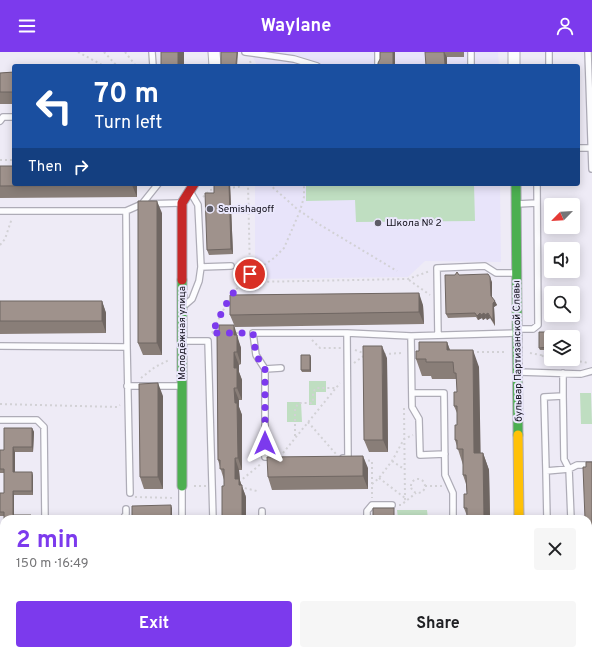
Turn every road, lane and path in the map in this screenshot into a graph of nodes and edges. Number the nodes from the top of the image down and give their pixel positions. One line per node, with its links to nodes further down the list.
1 (78, 52): 12 (path)
2 (104, 52): 13 (path)
3 (125, 52): 14 (path)
4 (152, 52): 15 (lane)
5 (214, 52): 16 (street)
6 (245, 52): 17 (lane)
7 (378, 52): 18 (lane)
8 (471, 52): 19 (lane)
9 (514, 52): 20 (street)
10 (549, 52): 21 (lane)
11 (588, 52): 25 (lane)
12 (100, 64)
13 (115, 64)
14 (134, 64)
15 (152, 64)
16 (215, 64)
17 (312, 64)
18 (378, 64)
19 (471, 64)
20 (514, 64)
21 (549, 64)
22 (12, 117): 23 (lane)
23 (0, 121)
24 (580, 148): 25 (lane)
25 (592, 148): 28 (lane)
26 (0, 160): 27 (path)
27 (12, 160)
28 (592, 169)
29 (156, 186): 41 (lane)
30 (241, 186): 37 (path)
31 (247, 186): 55 (path)
32 (271, 186): 47 (path)
33 (304, 186): 47 (path)
34 (516, 186): 42 (street, бульвар Партизанской Славы)
35 (536, 186): 40 (lane)
36 (192, 187): 39 (street); 43 (lane)
37 (225, 188)
38 (218, 189): 43 (path)
39 (182, 203): 41 (lane); 58 (street, Молодёжная улица)
40 (537, 203): 42 (lane); 59 (lane)
41 (142, 204): 46 (lane)
42 (516, 204): 54 (street, бульвар Партизанской Славы)
43 (198, 205): 50 (lane)
44 (0, 211): 45 (lane)
45 (14, 211): 46 (lane); 48 (path)
46 (126, 211): 70 (lane)
47 (300, 211): 51 (path); 53 (path)
48 (0, 246)
49 (231, 266): 50 (lane); 55 (path)
50 (201, 268): 58 (lane)
51 (260, 268)
52 (437, 268): 54 (lane); 56 (path); 57 (lane)
53 (397, 272)
54 (517, 273): 59 (street, бульвар Партизанской Славы)
55 (245, 279): 56 (path); 60 (path)
56 (408, 279): 57 (path)
57 (437, 300): 65 (lane)
58 (182, 308): 67 (street, Молодёжная улица)
59 (517, 331): 65 (lane); 83 (street, бульвар Партизанской Славы)
60 (212, 333): 61 (path); 68 (path)
61 (226, 333)
62 (233, 333): 63 (path)
63 (253, 333): 64 (lane); 81 (lane)
64 (347, 333): 66 (lane); 79 (lane)
65 (438, 335): 66 (lane)
66 (411, 336): 89 (lane)
67 (182, 341): 68 (lane); 73 (street, Молодёжная улица)
68 (208, 341): 115 (lane)
69 (0, 346): 70 (lane)
70 (127, 347): 86 (lane)
71 (471, 352): 72 (path)
72 (509, 352)
73 (182, 353): 86 (path); 87 (street, Молодёжная улица)
74 (525, 353): 76 (path)
75 (366, 355): 79 (path)
76 (544, 356)
77 (580, 361): 78 (path)
78 (592, 363)
79 (348, 367): 85 (lane)
80 (281, 368): 81 (lane)
81 (265, 369): 100 (lane)
82 (592, 371): 84 (lane)
83 (518, 372): 84 (lane); 134 (street, бульвар Партизанской Славы)
84 (564, 373): 90 (lane)
85 (348, 379): 88 (path); 104 (lane)
86 (130, 386): 87 (lane); 91 (lane)
87 (182, 386): 114 (street, Молодёжная улица)
88 (336, 388): 95 (path); 97 (path)
89 (412, 393): 96 (lane); 99 (lane)
90 (562, 396): 108 (lane); 109 (lane)
91 (127, 399): 92 (path); 119 (lane)
92 (0, 404)
93 (404, 408): 98 (path)
94 (0, 420): 127 (lane)
95 (308, 422): 97 (path); 103 (path)
96 (419, 431): 98 (path); 99 (lane)
97 (295, 437): 101 (path)
98 (404, 440): 105 (path); 107 (path)
99 (445, 454): 117 (lane)
100 (265, 457): 101 (lane); 118 (path)
101 (279, 457): 102 (lane)
102 (286, 458)
103 (340, 458): 104 (lane)
104 (348, 458): 111 (path)
105 (392, 461): 107 (path); 110 (path)
106 (592, 464): 108 (lane)
107 (405, 469): 112 (path)
108 (569, 469): 109 (lane); 136 (lane)
109 (546, 471): 135 (lane)
110 (379, 478): 111 (path); 122 (path)
111 (372, 484): 123 (path)
112 (405, 485): 113 (path); 122 (path)
113 (411, 485): 116 (path); 120 (path)
114 (182, 486): 115 (path); 121 (lane)
115 (213, 486): 130 (lane)
116 (425, 486): 117 (path); 120 (path)
117 (450, 486): 133 (lane)
118 (257, 491)
119 (130, 493)
120 (416, 493): 122 (path)
121 (182, 498): 125 (path); 129 (lane)
122 (406, 500): 124 (path)
123 (372, 505): 124 (lane); 132 (lane)
124 (392, 505)
125 (126, 509): 128 (lane)
126 (262, 511): 131 (lane)
127 (45, 515)
128 (125, 515)
129 (182, 515)
130 (213, 515)
131 (262, 515)
132 (367, 515)
133 (453, 515)
134 (519, 515)
135 (547, 515)
136 (571, 515)

